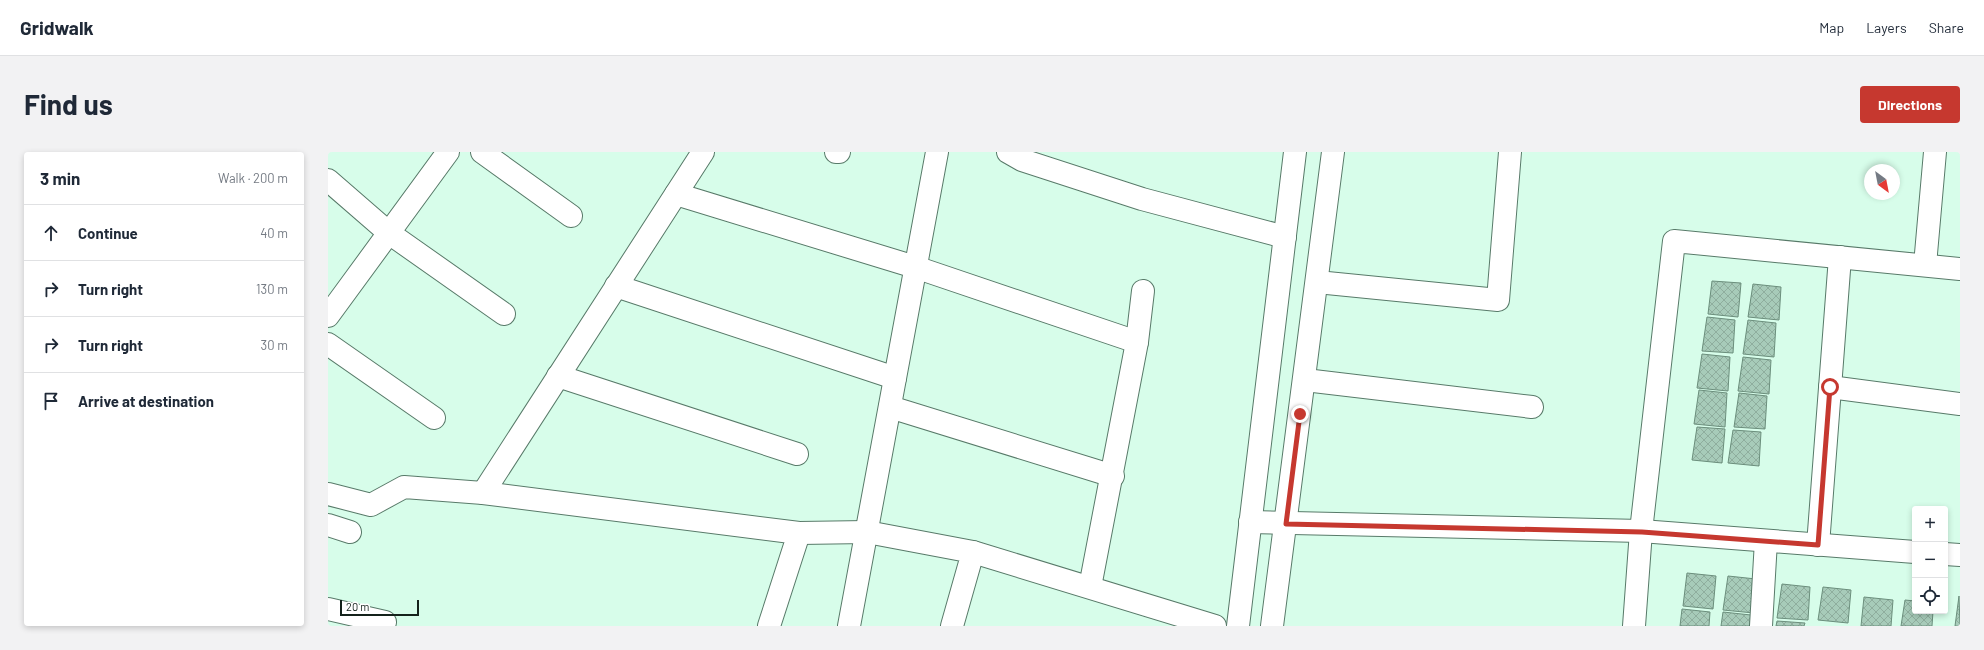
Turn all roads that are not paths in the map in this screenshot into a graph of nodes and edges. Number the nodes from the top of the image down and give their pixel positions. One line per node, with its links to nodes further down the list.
1 (448, 152): 15 (street)
2 (482, 152): 14 (street)
3 (703, 152): 13 (street)
4 (836, 152): 5 (street)
5 (840, 152)
6 (937, 152): 19 (street)
7 (1295, 152): 16 (street)
8 (1333, 152): 21 (street)
9 (1510, 152): 21 (street)
10 (1935, 152): 18 (street)
11 (1018, 155): 16 (street)
12 (328, 180): 15 (street)
13 (676, 194): 19 (street); 22 (street)
14 (572, 216)
15 (389, 233): 24 (street); 25 (street)
16 (1285, 237): 40 (street)
17 (1840, 257): 18 (street); 31 (street); 45 (street)
18 (1925, 265): 20 (street)
19 (915, 268): 26 (street); 29 (street)
20 (1960, 269)
21 (1317, 282): 30 (street)
22 (616, 286): 28 (street); 29 (street)
23 (1143, 291): 26 (street)
24 (504, 314)
25 (328, 316)
26 (1137, 342): 37 (street)
27 (328, 344): 35 (street)
28 (558, 376): 36 (street); 38 (street)
29 (895, 378): 33 (street)
30 (1305, 380): 34 (street); 41 (street)
31 (1830, 387): 32 (street); 48 (street)
32 (1960, 404)
33 (890, 407): 37 (street); 44 (street)
34 (1532, 407)
35 (434, 418)
36 (797, 454)
37 (1112, 476): 53 (street)
38 (482, 493): 39 (street); 46 (street)
39 (328, 494)
40 (1250, 522): 41 (street); 60 (street)
41 (1286, 524): 45 (street); 61 (street)
42 (328, 525): 43 (street)
43 (350, 532)
44 (866, 532): 46 (street); 49 (street); 57 (street)
45 (1642, 532): 47 (street); 62 (street)
46 (799, 533): 56 (street)
47 (1766, 541): 48 (street); 63 (street)
48 (1818, 545): 50 (street)
49 (973, 552): 53 (street); 58 (street)
50 (1912, 552)
51 (1948, 554): 52 (street)
52 (1960, 556)
53 (1090, 587): 59 (street)
54 (328, 609): 55 (street)
55 (385, 622)
56 (769, 626)
57 (849, 626)
58 (952, 626)
59 (1215, 626)
60 (1238, 626)
61 (1272, 626)
62 (1634, 626)
63 (1761, 626)

